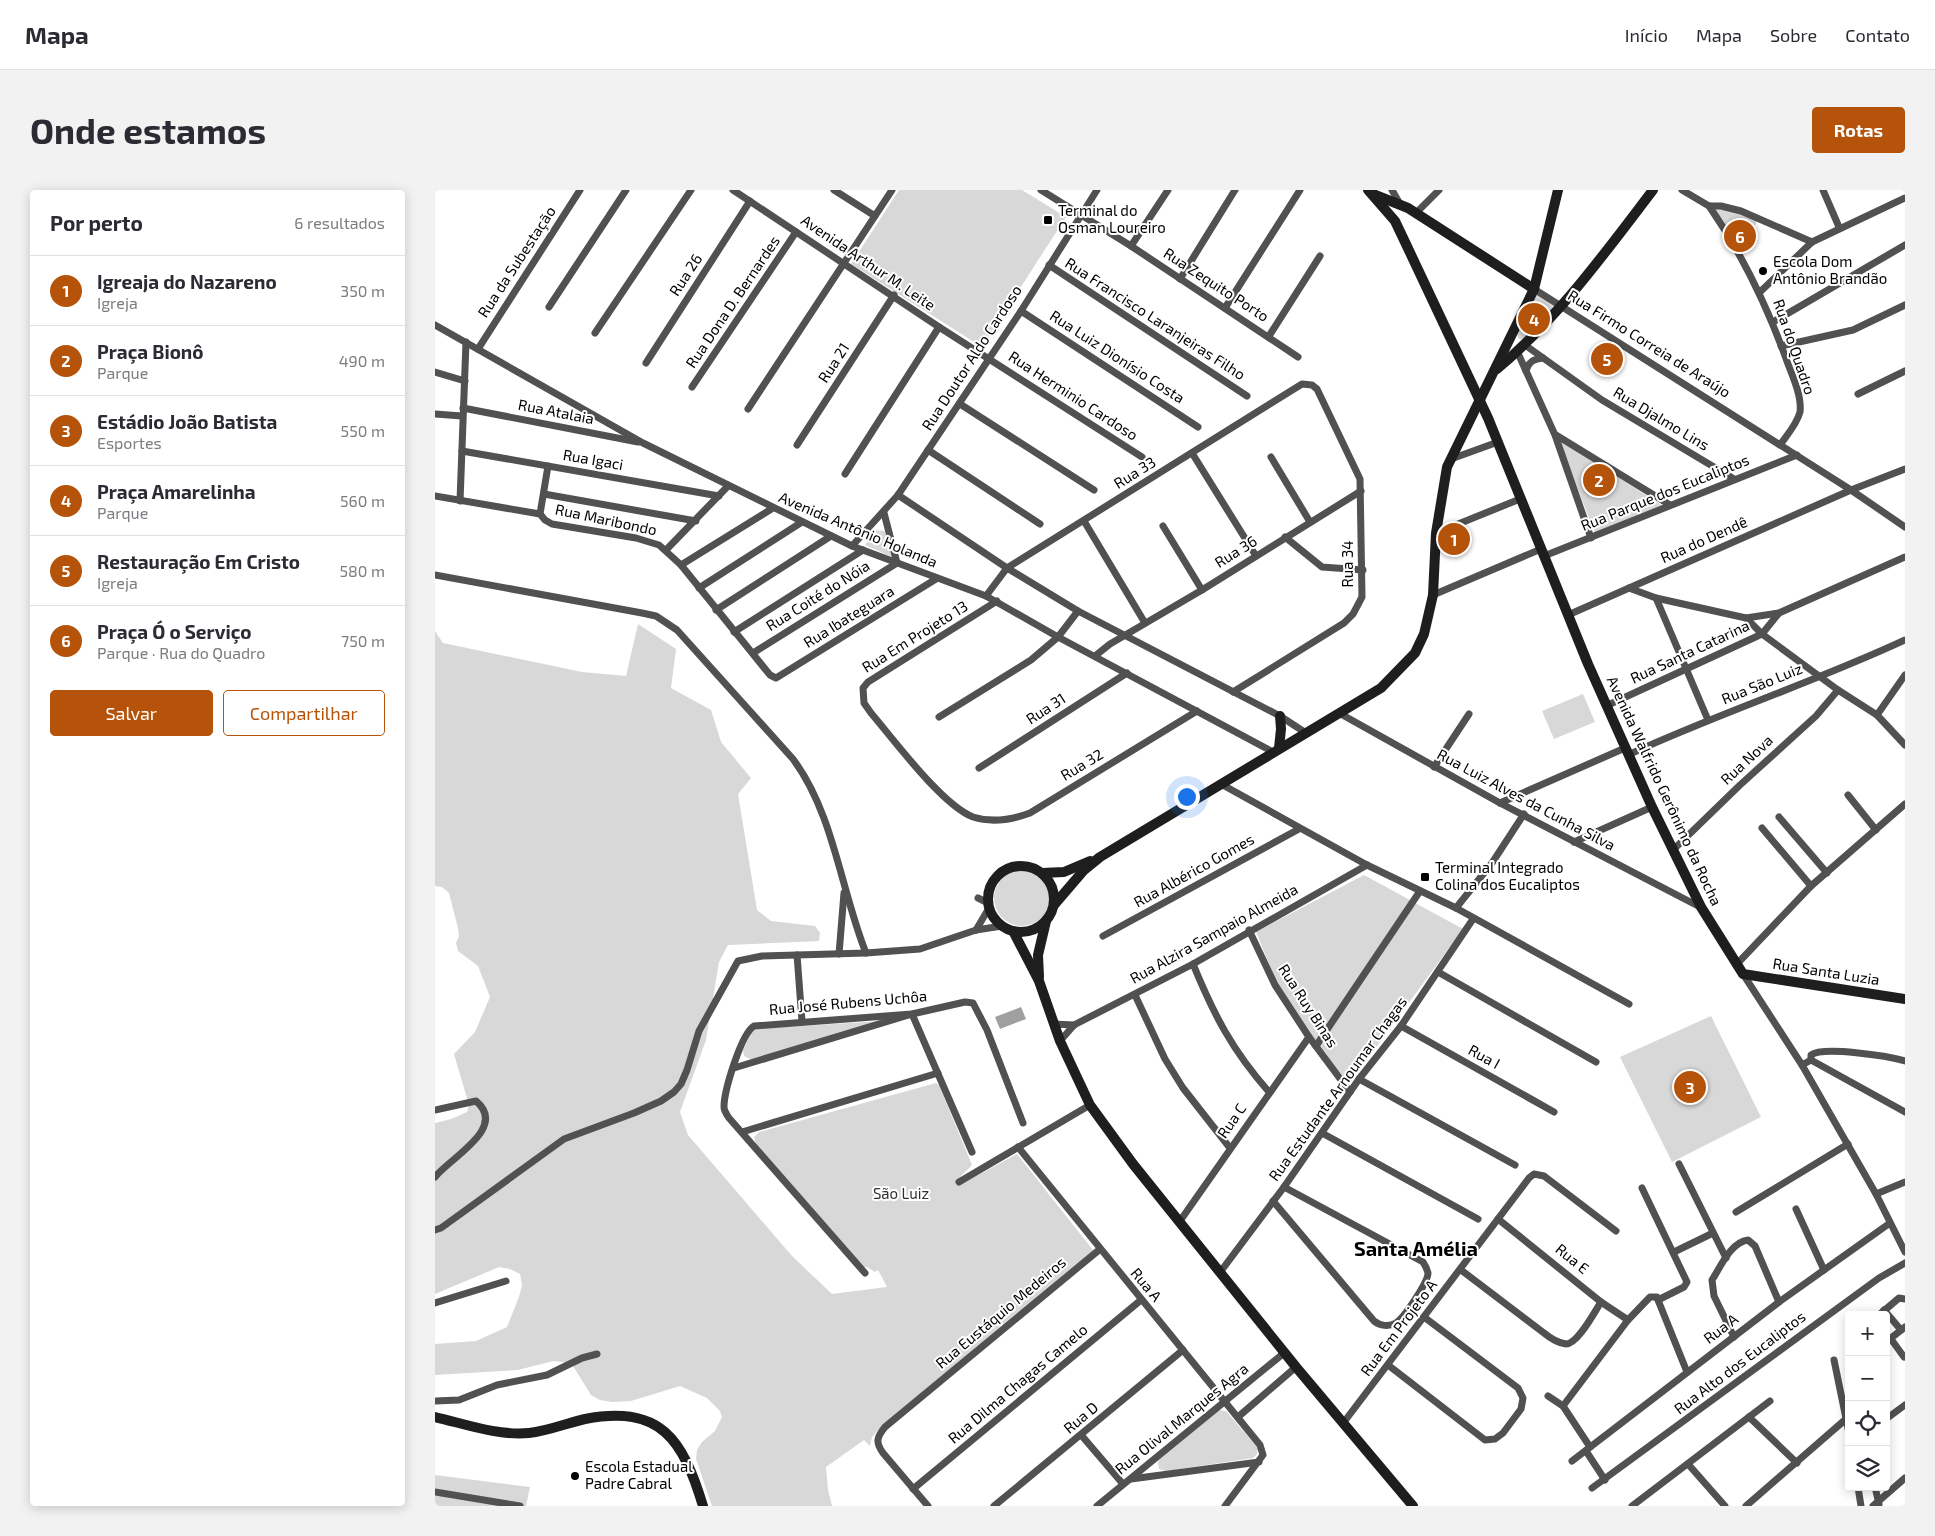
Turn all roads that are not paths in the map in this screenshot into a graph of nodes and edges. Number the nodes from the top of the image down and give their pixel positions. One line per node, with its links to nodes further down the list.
1 (580, 190): 52 (street, Rua da Subestação)
2 (626, 190): 39 (street)
3 (691, 190): 46 (street)
4 (733, 190): 20 (street, Avenida Arthur M. Leite)
5 (834, 190): 24 (street)
6 (891, 190): 24 (street)
7 (1041, 190): 23 (street, Rua Zequito Porto)
8 (1097, 190): 23 (street, Rua Doutor Aldo Cardoso)
9 (1168, 190): 30 (street)
10 (1235, 190): 34 (street)
11 (1300, 190): 41 (street)
12 (1392, 190): 22 (street)
13 (1439, 190): 22 (street)
14 (1558, 190): 35 (street)
15 (1653, 190): 40 (street)
16 (1683, 190): 21 (street)
17 (1823, 190): 26 (street)
18 (1373, 191): 22 (street, Rua Firmo Correia de Araújo); 25 (street, Rua Firmo Correia de Araújo)
19 (1905, 198): 26 (street)
20 (750, 201): 27 (street, Avenida Arthur M. Leite); 56 (street, Rua 26)
21 (1709, 206): 28 (street); 36 (street, Rua do Quadro)
22 (1408, 208): 25 (street); 35 (street, Rua Firmo Correia de Araújo)
23 (1080, 215): 30 (street, Rua Zequito Porto); 33 (street, Rua Doutor Aldo Cardoso)
24 (875, 216): 32 (street)
25 (1395, 221): 61 (street, Rua Firmo Correia de Araújo)
26 (1839, 227): 28 (street)
27 (796, 232): 32 (street, Avenida Arthur M. Leite); 65 (street, Rua Dona D. Bernardes)
28 (1812, 242): 36 (street)
29 (1905, 244): 43 (street)
30 (1131, 246): 34 (street, Rua Zequito Porto)
31 (1320, 256): 47 (street)
32 (843, 263): 37 (street, Avenida Arthur M. Leite); 70 (street)
33 (1049, 265): 42 (street, Rua Doutor Aldo Cardoso); 67 (street, Rua Francisco Laranjeiras Filho)
34 (1180, 279): 41 (street, Rua Zequito Porto)
35 (1534, 289): 40 (street, Rua Firmo Correia de Araújo); 48 (street)
36 (1760, 292): 43 (street, Rua do Quadro)
37 (894, 295): 45 (street, Avenida Arthur M. Leite); 79 (street, Rua 21)
38 (1905, 305): 50 (street)
39 (549, 307)
40 (1562, 307): 51 (street); 80 (street, Rua Firmo Correia de Araújo)
41 (1225, 308): 47 (street, Rua Zequito Porto)
42 (1021, 311): 53 (street, Rua Doutor Aldo Cardoso); 75 (street, Rua Luiz Dionísio Costa)
43 (1773, 322): 50 (street, Rua do Quadro)
44 (435, 325): 49 (street, Avenida Antônio Holanda)
45 (939, 327): 53 (street, Avenida Arthur M. Leite); 90 (street)
46 (595, 333)
47 (1269, 336): 54 (street, Rua Zequito Porto)
48 (1512, 336): 51 (street); 57 (street)
49 (465, 342): 52 (street, Avenida Antônio Holanda); 62 (street)
50 (1781, 346): 80 (street, Rua do Quadro)
51 (1521, 348): 55 (street, Rua Djalmo Lins); 57 (street); 58 (street)
52 (478, 349): 78 (street, Avenida Antônio Holanda)
53 (989, 357): 69 (street, Rua Doutor Aldo Cardoso); 85 (street, Rua Herminio Cardoso)
54 (1298, 357)
55 (1543, 358): 58 (street); 91 (street, Rua Djalmo Lins)
56 (645, 363)
57 (1494, 371): 64 (street)
58 (1526, 371): 76 (street)
59 (1905, 371): 66 (street)
60 (435, 372): 62 (street)
61 (1464, 373): 64 (street); 68 (street, Rua Firmo Correia de Araújo)
62 (465, 381): 71 (street)
63 (1307, 383): 83 (street, Rua 33); 95 (street, Rua 34)
64 (1488, 383): 68 (street)
65 (693, 387)
66 (1858, 394)
67 (1247, 396)
68 (1480, 401): 73 (street, Avenida Walfrido Gerônimo da Rocha); 74 (street)
69 (960, 404): 81 (street, Rua Doutor Aldo Cardoso); 93 (street)
70 (748, 408)
71 (463, 412): 72 (street, Rua Atalaia); 78 (street, Rua Atalaia); 82 (street)
72 (435, 414)
73 (1487, 418): 74 (street); 77 (street, Avenida Walfrido Gerônimo da Rocha)
74 (1471, 419): 87 (street)
75 (1198, 426)
76 (1555, 435): 102 (street); 116 (street)
77 (1498, 442): 87 (street); 100 (street, Avenida Walfrido Gerônimo da Rocha)
78 (643, 443): 92 (street, Avenida Antônio Holanda)
79 (797, 445)
80 (1781, 445): 84 (street, Rua Firmo Correia de Araújo)
81 (928, 450): 97 (street, Rua Doutor Aldo Cardoso); 110 (street)
82 (462, 451): 88 (street, Rua Igaci); 101 (street)
83 (1192, 453): 107 (street, Rua 33); 121 (street)
84 (1797, 455): 91 (street, Rua Parque dos Eucaliptos); 94 (street, Rua Firmo Correia de Araújo)
85 (1142, 457)
86 (1271, 457): 109 (street)
87 (1451, 459): 113 (street)
88 (548, 466): 96 (street); 99 (street, Rua Igaci)
89 (1905, 469): 94 (street, Rua do Dendê)
90 (845, 474)
91 (1734, 479): 102 (street, Rua Parque dos Eucaliptos)
92 (728, 486): 99 (street); 103 (street, Avenida Antônio Holanda)
93 (1094, 490)
94 (1851, 490): 112 (street, Rua Firmo Correia de Araújo); 130 (street, Rua do Dendê)
95 (1361, 491): 109 (street, Rua 36); 126 (street, Rua 34)
96 (543, 494): 105 (street); 106 (street)
97 (898, 495): 104 (street, Rua Doutor Aldo Cardoso); 125 (street)
98 (435, 496): 101 (street, Rua Maribondo)
99 (719, 496): 106 (street)
100 (1520, 499): 113 (street); 120 (street, Avenida Walfrido Gerônimo da Rocha)
101 (460, 501): 105 (street, Rua Maribondo)
102 (1670, 506): 116 (street, Rua Parque dos Eucaliptos)
103 (773, 508): 108 (street, Avenida Antônio Holanda); 124 (street)
104 (884, 513): 117 (street, Rua Doutor Aldo Cardoso); 123 (street)
105 (540, 514): 118 (street, Rua Maribondo)
106 (696, 521): 118 (street)
107 (1084, 521): 125 (street, Rua 33); 141 (street)
108 (802, 522): 114 (street, Avenida Antônio Holanda); 129 (street)
109 (1310, 522): 115 (street, Rua 36)
110 (1040, 524)
111 (1163, 526): 131 (street)
112 (1905, 527)
113 (1436, 533): 132 (street)
114 (831, 536): 117 (street, Avenida Antônio Holanda); 136 (street)
115 (1285, 538): 121 (street, Rua 36); 126 (street)
116 (1591, 538): 120 (street, Rua Parque dos Eucaliptos)
117 (852, 546): 119 (street, Avenida Antônio Holanda)
118 (666, 550): 124 (street, Rua Maribondo)
119 (863, 550): 123 (street, Avenida Antônio Holanda); 142 (street)
120 (1542, 552): 132 (street, Rua Parque dos Eucaliptos); 139 (street, Avenida Walfrido Gerônimo da Rocha)
121 (1256, 556): 131 (street, Rua 36)
122 (1905, 557): 138 (street, Rua Santa Catarina)
123 (897, 563): 128 (street, Avenida Antônio Holanda); 147 (street, Rua Coité do Nóia)
124 (681, 565): 129 (street, Rua Maribondo)
125 (1007, 568): 133 (street, Rua 33); 137 (street)
126 (1363, 570): 155 (street, Rua 34)
127 (435, 574): 188 (street)
128 (936, 579): 133 (street, Avenida Antônio Holanda); 153 (street, Rua Ibateguara)
129 (699, 588): 136 (street, Rua Maribondo)
130 (1629, 588): 134 (street); 139 (street, Rua do Dendê)
131 (1202, 590): 141 (street, Rua 36)
132 (1433, 595): 158 (street)
133 (986, 596): 135 (street, Avenida Antônio Holanda)
134 (1656, 598): 140 (street); 149 (street)
135 (997, 602): 145 (street, Avenida Antônio Holanda); 176 (street, Rua Em Projeto 13)
136 (716, 610): 142 (street, Rua Maribondo)
137 (1079, 611): 144 (street); 145 (street)
138 (1779, 614): 140 (street, Rua Santa Catarina); 143 (street, Rua Santa Catarina)
139 (1568, 615): 156 (street, Avenida Walfrido Gerônimo da Rocha)
140 (1746, 618): 143 (street)
141 (1145, 622): 144 (street, Rua 36)
142 (735, 632): 147 (street, Rua Maribondo)
143 (1762, 634): 149 (street, Rua Santa Catarina); 152 (street)
144 (1125, 635): 148 (street, Rua 36); 155 (street)
145 (1058, 637): 148 (street, Avenida Antônio Holanda); 162 (street)
146 (1905, 640): 152 (street, Rua São Luiz)
147 (753, 652): 153 (street, Rua Maribondo)
148 (1095, 656): 150 (street, Avenida Antônio Holanda)
149 (1686, 670): 156 (street, Rua Santa Catarina); 163 (street)
150 (1127, 673): 157 (street, Avenida Antônio Holanda); 169 (street, Rua 31)
151 (1905, 674): 160 (street)
152 (1820, 676): 154 (street); 163 (street, Rua São Luiz)
153 (776, 678)
154 (1838, 690): 160 (street); 182 (street, Rua Nova)
155 (1233, 692): 161 (street)
156 (1606, 706): 167 (street, Avenida Walfrido Gerônimo da Rocha)
157 (1197, 711): 166 (street, Avenida Antônio Holanda); 176 (street, Rua 32)
158 (1339, 714): 164 (street); 168 (street, Rua Luiz Alves da Cunha Silva)
159 (1469, 714): 168 (street)
160 (1877, 715): 165 (street)
161 (1280, 716): 164 (street); 166 (street)
162 (939, 717)
163 (1708, 720): 167 (street, Rua São Luiz)
164 (1306, 733): 166 (street)
165 (1905, 745)
166 (1276, 750): 170 (street)
167 (1627, 751): 172 (street, Rua São Luiz); 174 (street, Avenida Walfrido Gerônimo da Rocha)
168 (1434, 767): 172 (street, Rua Luiz Alves da Cunha Silva)
169 (979, 768)
170 (1221, 784): 179 (street); 183 (street)
171 (1848, 795): 180 (street)
172 (1500, 803): 175 (street, Rua Luiz Alves da Cunha Silva)
173 (1905, 804): 180 (street)
174 (1652, 807): 181 (street); 182 (street, Avenida Walfrido Gerônimo da Rocha)
175 (1524, 814): 181 (street, Rua Luiz Alves da Cunha Silva); 194 (street)
176 (974, 817)
177 (1779, 817): 186 (street)
178 (1762, 828): 187 (street)
179 (1299, 829): 184 (street); 201 (street, Rua Albérico Gomes)
180 (1876, 830): 186 (street)
181 (1574, 842): 193 (street, Rua Luiz Alves da Cunha Silva)
182 (1673, 850): 193 (street, Avenida Walfrido Gerônimo da Rocha)
183 (1100, 857): 185 (street); 191 (street)
184 (1367, 865): 189 (street); 199 (street, Rua Alzira Sampaio Almeida)
185 (1042, 873): 191 (street); 192 (street)
186 (1827, 873): 187 (street)
187 (1811, 886): 206 (street)
188 (844, 890): 202 (street); 203 (street)
189 (1420, 891): 194 (street); 220 (street)
190 (978, 898): 192 (street)
191 (1054, 905): 196 (street)
192 (989, 906): 197 (street); 198 (street)
193 (1701, 907): 206 (street, Avenida Walfrido Gerônimo da Rocha)
194 (1456, 908): 195 (street)
195 (1473, 919): 207 (street, Rua Estudante Arnoumar Chagas); 212 (street)
196 (1046, 921): 200 (street); 209 (street)
197 (1002, 926): 198 (street); 200 (street)
198 (976, 930): 202 (street)
199 (1249, 930): 205 (street, Rua Alzira Sampaio Almeida); 218 (street, Rua Ruy Binas)
200 (1013, 931): 209 (street)
201 (1103, 936)
202 (866, 953): 203 (street)
203 (839, 954): 204 (street)
204 (797, 955): 214 (street); 256 (street)
205 (1193, 964): 210 (street, Rua Alzira Sampaio Almeida); 228 (street)
206 (1736, 965): 208 (street, Avenida Walfrido Gerônimo da Rocha)
207 (1438, 972): 217 (street, Rua Estudante Arnoumar Chagas); 223 (street)
208 (1743, 974): 211 (street, Rua Santa Luzia); 224 (street, Avenida Walfrido Gerônimo da Rocha)
209 (1039, 981): 215 (street)
210 (1135, 995): 216 (street, Rua Alzira Sampaio Almeida); 239 (street)
211 (1905, 999)
212 (1629, 1004)
213 (912, 1014): 214 (street, Rua José Rubens Uchôa); 225 (street); 226 (street); 234 (street, Rua José Rubens Uchôa)
214 (802, 1021): 225 (street, Rua José Rubens Uchôa)
215 (1053, 1024): 216 (street, Rua Alzira Sampaio Almeida); 219 (street)
216 (1073, 1025): 219 (street, Rua Alzira Sampaio Almeida)
217 (1401, 1026): 227 (street, Rua Estudante Arnoumar Chagas); 232 (street, Rua I)
218 (1309, 1037): 220 (street, Rua Ruy Binas); 228 (street, Rua C)
219 (1060, 1041): 230 (street)
220 (1316, 1046): 229 (street, Rua Ruy Binas)
221 (1811, 1060): 222 (street); 224 (street); 233 (street)
222 (1905, 1061)
223 (1596, 1062)
224 (1802, 1064): 237 (street, Avenida Walfrido Gerônimo da Rocha)
225 (734, 1068): 235 (street)
226 (938, 1073): 235 (street); 240 (street)
227 (1359, 1079): 229 (street, Rua Estudante Arnoumar Chagas); 242 (street)
228 (1269, 1092): 239 (street, Rua C)
229 (1351, 1092): 236 (street, Rua Estudante Arnoumar Chagas)
230 (1090, 1105): 238 (street); 254 (street)
231 (435, 1110): 243 (street)
232 (1554, 1112)
233 (1905, 1112)
234 (1023, 1123)
235 (742, 1132): 267 (street)
236 (1322, 1133): 246 (street, Rua Estudante Arnoumar Chagas); 252 (street)
237 (1848, 1144): 248 (street, Avenida Walfrido Gerônimo da Rocha); 251 (street)
238 (1018, 1147): 244 (street); 259 (street, Rua A)
239 (1230, 1148): 254 (street, Rua C)
240 (972, 1152)
241 (1679, 1164): 258 (street)
242 (1515, 1165)
243 (435, 1177)
244 (959, 1182)
245 (1905, 1182): 248 (street)
246 (1284, 1187): 249 (street, Rua Estudante Arnoumar Chagas); 249 (street)
247 (1642, 1188): 260 (street)
248 (1877, 1194): 255 (street, Avenida Walfrido Gerônimo da Rocha)
249 (1273, 1202): 266 (street, Rua Estudante Arnoumar Chagas)
250 (1796, 1209): 265 (street)
251 (1736, 1212)
252 (1478, 1219)
253 (1498, 1219): 257 (street, Rua Em Projeto A); 264 (street, Rua Em Projeto A); 272 (street, Rua E)
254 (1180, 1221): 266 (street)
255 (1890, 1223): 261 (street, Avenida Walfrido Gerônimo da Rocha); 265 (street, Rua A)
256 (435, 1230)
257 (1616, 1231)
258 (1713, 1233): 260 (street); 262 (street)
259 (1099, 1250): 270 (street, Rua A); 315 (street, Rua Eustáquio Medeiros)
260 (1674, 1252): 271 (street)
261 (1905, 1252)
262 (1726, 1258): 273 (street); 280 (street)
263 (1905, 1263): 312 (street, Rua Alto dos Eucaliptos)
264 (1461, 1270): 272 (street); 276 (street, Rua Em Projeto A)
265 (1824, 1270): 273 (street, Rua A)
266 (1221, 1271): 284 (street)
267 (865, 1273)
268 (505, 1282): 274 (street)
269 (1905, 1299): 275 (street)
270 (1141, 1300): 283 (street, Rua A); 315 (street, Rua Dilma Chagas Camelo)
271 (1659, 1300): 278 (street); 290 (street)
272 (1601, 1302): 278 (street, Rua E)
273 (1779, 1302): 280 (street, Rua A)
274 (435, 1303)
275 (1882, 1311)
276 (1424, 1317): 288 (street, Rua Em Projeto A); 288 (street)
277 (1890, 1319): 279 (street)
278 (1628, 1320): 296 (street)
279 (1903, 1329): 281 (street)
280 (1734, 1337): 290 (street, Rua A)
281 (1890, 1339)
282 (1890, 1343): 286 (street)
283 (1183, 1350): 294 (street, Rua A); 304 (street, Rua D)
284 (1285, 1353): 289 (street); 294 (street, Rua Olival Marques Agra)
285 (597, 1354): 292 (street)
286 (1905, 1356)
287 (1834, 1360): 297 (street)
288 (1388, 1365): 303 (street, Rua Em Projeto A)
289 (1296, 1367): 300 (street); 303 (street)
290 (1687, 1372): 305 (street, Rua A)
291 (1548, 1396): 296 (street)
292 (435, 1400)
293 (1770, 1401): 301 (street)
294 (1225, 1402): 300 (street, Rua A); 311 (street, Rua Olival Marques Agra)
295 (1905, 1404): 298 (street)
296 (1563, 1406): 305 (street)
297 (1845, 1414)
298 (1890, 1414)
299 (435, 1417): 321 (street)
300 (1237, 1417): 307 (street, Rua A)
301 (1749, 1417): 308 (street); 309 (street)
302 (1845, 1420): 308 (street)
303 (1344, 1422): 326 (street)
304 (1081, 1436): 313 (street); 323 (street, Rua D)
305 (1588, 1449): 306 (street, Rua A); 312 (street)
306 (1572, 1461)
307 (1259, 1462): 311 (street); 325 (street)
308 (1797, 1463): 329 (street)
309 (1688, 1464): 327 (street); 328 (street)
310 (1905, 1478): 319 (street)
311 (1131, 1479): 313 (street, Rua Olival Marques Agra)
312 (1605, 1480): 314 (street, Rua Alto dos Eucaliptos)
313 (1123, 1484): 324 (street, Rua Olival Marques Agra)
314 (1592, 1488)
315 (913, 1489): 322 (street)
316 (1859, 1491): 330 (street)
317 (1875, 1491): 319 (street)
318 (435, 1492): 320 (street)
319 (1877, 1505)
320 (520, 1506)
321 (703, 1506)
322 (928, 1506)
323 (995, 1506)
324 (1097, 1506)
325 (1225, 1506)
326 (1413, 1506)
327 (1632, 1506)
328 (1725, 1506)
329 (1746, 1506)
330 (1861, 1506)

